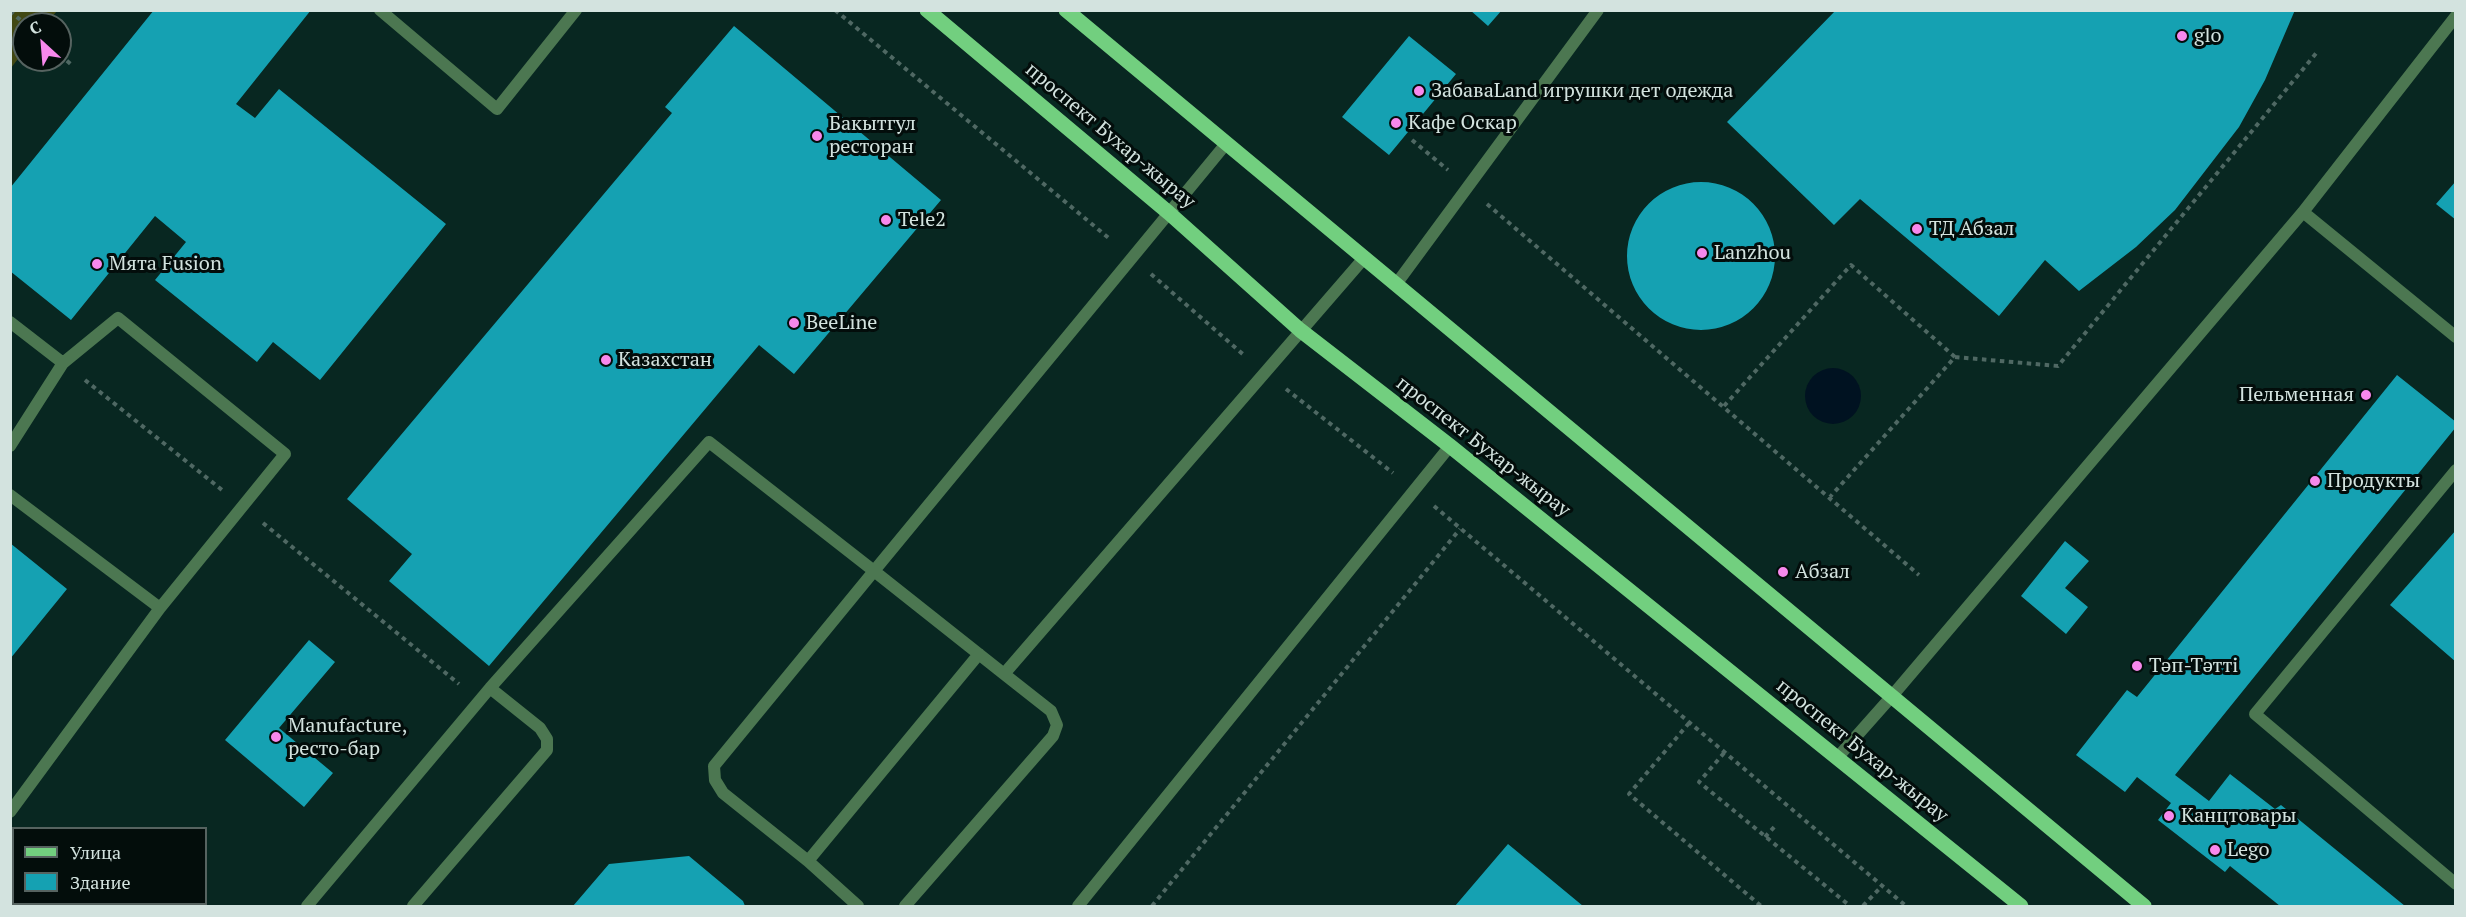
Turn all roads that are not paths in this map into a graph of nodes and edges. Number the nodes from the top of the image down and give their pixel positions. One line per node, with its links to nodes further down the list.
1 (380, 10): 2 (street)
2 (576, 10)
3 (927, 10): 9 (main road, проспект Бухар-жырау)
4 (1066, 10): 7 (main road)
5 (1598, 10): 11 (street)
6 (2456, 16): 8 (street)
7 (1225, 145): 9 (street); 10 (main road)
8 (2303, 212): 14 (street); 25 (street)
9 (1169, 213): 13 (main road, проспект Бухар-жырау); 20 (street)
10 (1365, 256): 11 (main road); 13 (street)
11 (1397, 283): 25 (main road)
12 (10, 322): 15 (street)
13 (1300, 330): 17 (main road, проспект Бухар-жырау); 23 (street)
14 (2456, 337)
15 (63, 363): 16 (street); 21 (street)
16 (10, 446)
17 (1450, 446): 26 (main road, проспект Бухар-жырау); 34 (street)
18 (2456, 470): 29 (street)
19 (10, 495): 21 (street)
20 (874, 571): 22 (street); 24 (street); 28 (street)
21 (160, 608): 27 (street)
22 (979, 654): 23 (street); 28 (street)
23 (1004, 674): 33 (street)
24 (490, 688): 30 (street); 31 (street)
25 (1892, 696): 26 (street); 36 (main road)
26 (1837, 758): 35 (main road, проспект Бухар-жырау)
27 (10, 812)
28 (808, 861): 32 (street)
29 (2456, 884)
30 (307, 906)
31 (413, 906)
32 (858, 906)
33 (905, 906)
34 (1077, 906)
35 (2021, 906)
36 (2144, 906)

